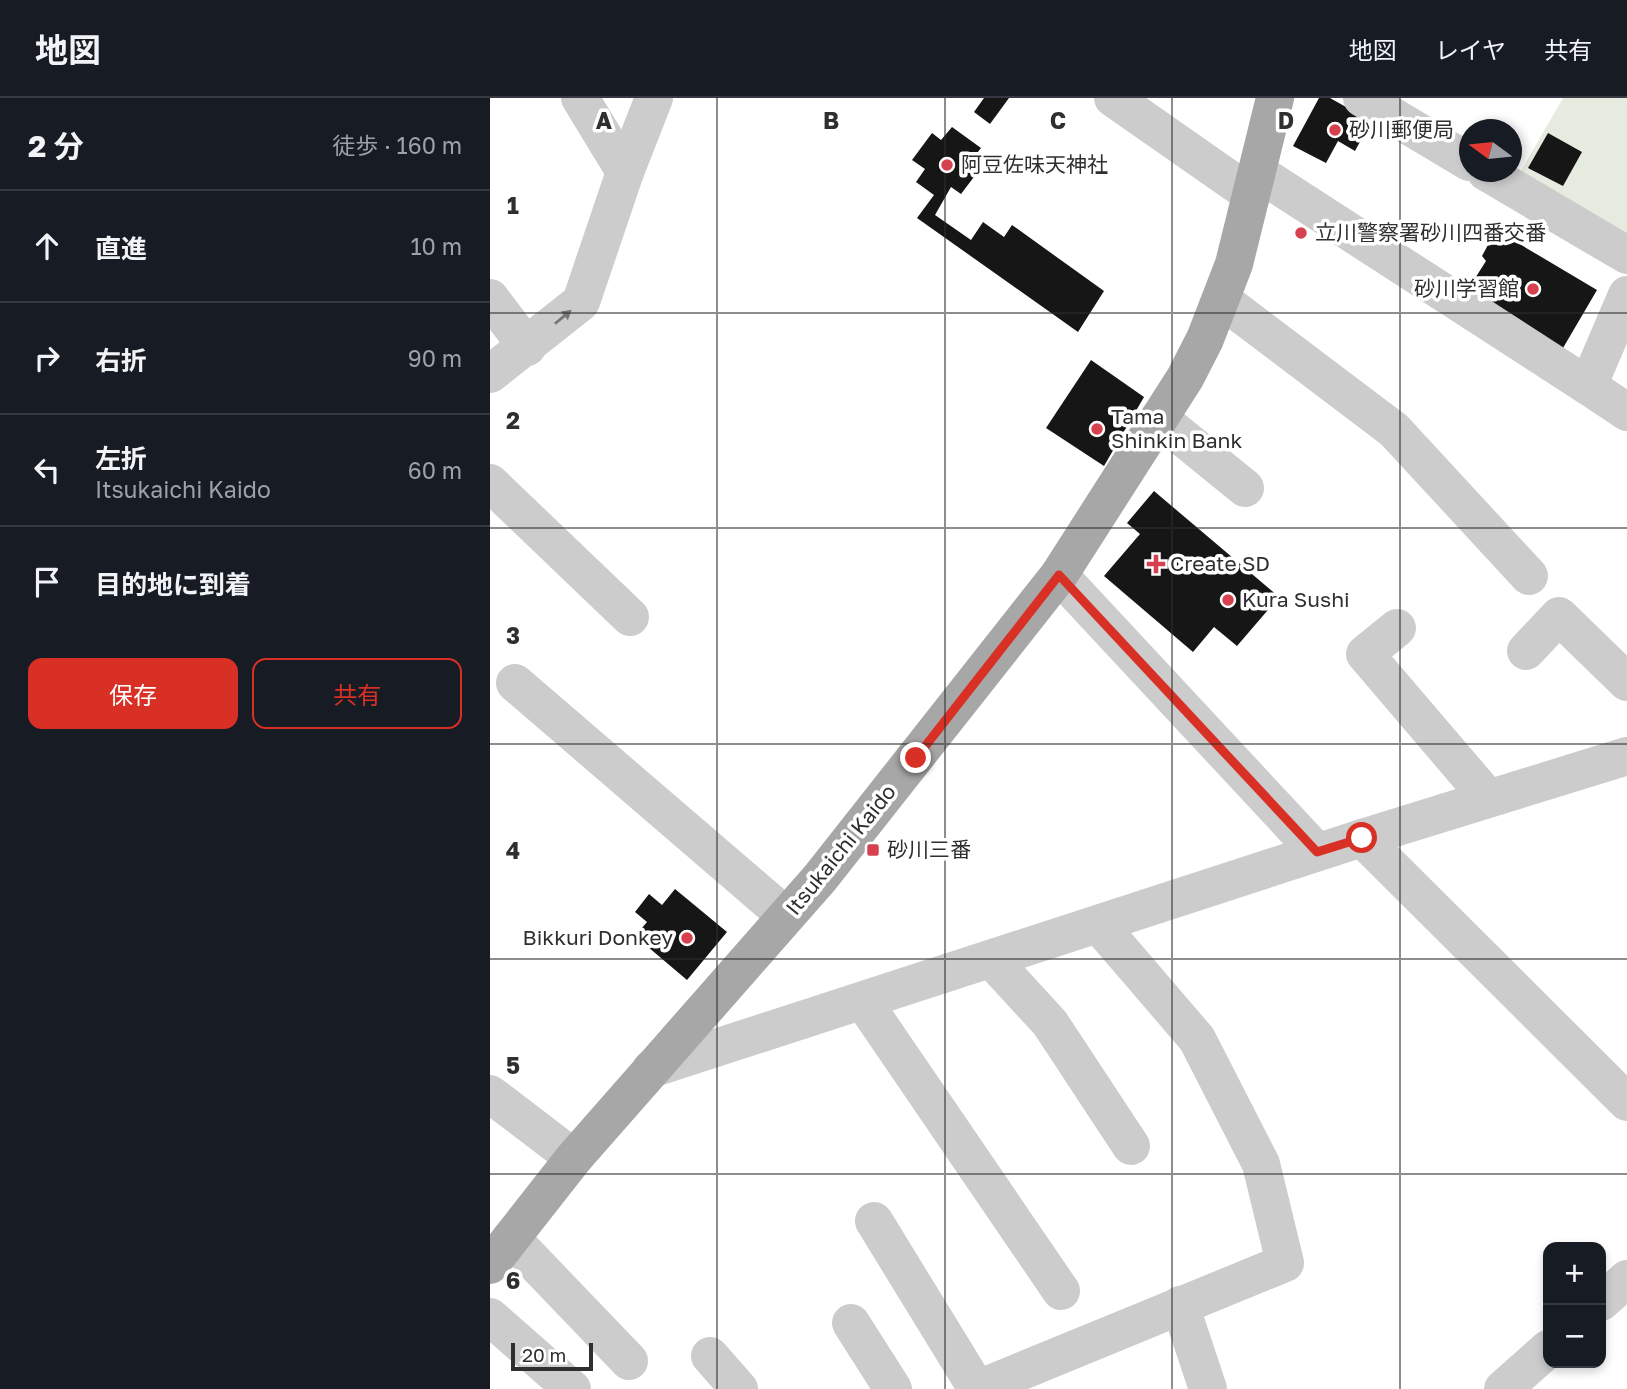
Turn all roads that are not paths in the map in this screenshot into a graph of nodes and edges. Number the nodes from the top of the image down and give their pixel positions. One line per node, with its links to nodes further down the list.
1 (580, 98): 7 (street)
2 (654, 98): 7 (street)
3 (1113, 98): 9 (street)
4 (1275, 98): 9 (main road, Itsukaichi Kaido)
5 (1362, 98): 6 (street)
6 (1459, 156)
7 (625, 172): 14 (street, one-way to 7)
8 (1503, 182): 10 (street)
9 (1254, 184): 13 (main road, Itsukaichi Kaido); 16 (street)
10 (1627, 255)
11 (1627, 295): 16 (street)
12 (490, 298): 14 (street)
13 (1222, 300): 18 (main road, Itsukaichi Kaido); 22 (street)
14 (527, 347): 15 (street)
15 (490, 374)
16 (1588, 386): 17 (street)
17 (1627, 412)
18 (1160, 418): 20 (street); 21 (main road, Itsukaichi Kaido)
19 (490, 483): 23 (street)
20 (1245, 488)
21 (1059, 575): 31 (street); 32 (main road, Itsukaichi Kaido)
22 (1529, 576)
23 (631, 617)
24 (1397, 628): 29 (street)
25 (1526, 651): 26 (street)
26 (1627, 682)
27 (515, 683): 32 (street)
28 (1627, 756): 29 (street)
29 (1488, 798): 30 (street)
30 (1362, 838): 31 (street); 38 (street)
31 (1317, 852): 33 (street)
32 (786, 916): 36 (main road, Itsukaichi Kaido)
33 (1100, 926): 34 (street); 46 (street)
34 (992, 960): 35 (street); 39 (street)
35 (863, 1001): 36 (street); 44 (street)
36 (651, 1069): 40 (main road, Itsukaichi Kaido)
37 (490, 1094): 40 (street)
38 (1627, 1102)
39 (1131, 1146)
40 (574, 1158): 42 (main road, Itsukaichi Kaido)
41 (874, 1221): 55 (street)
42 (500, 1252): 51 (street)
43 (1627, 1279): 45 (street)
44 (1061, 1291)
45 (1606, 1298)
46 (1180, 1305): 55 (street); 56 (street)
47 (490, 1317): 52 (street)
48 (851, 1323): 54 (street)
49 (1543, 1353): 57 (street)
50 (710, 1356): 53 (street)
51 (629, 1361)
52 (572, 1389)
53 (738, 1389)
54 (893, 1389)
55 (977, 1389)
56 (1208, 1389)
57 (1503, 1389)

